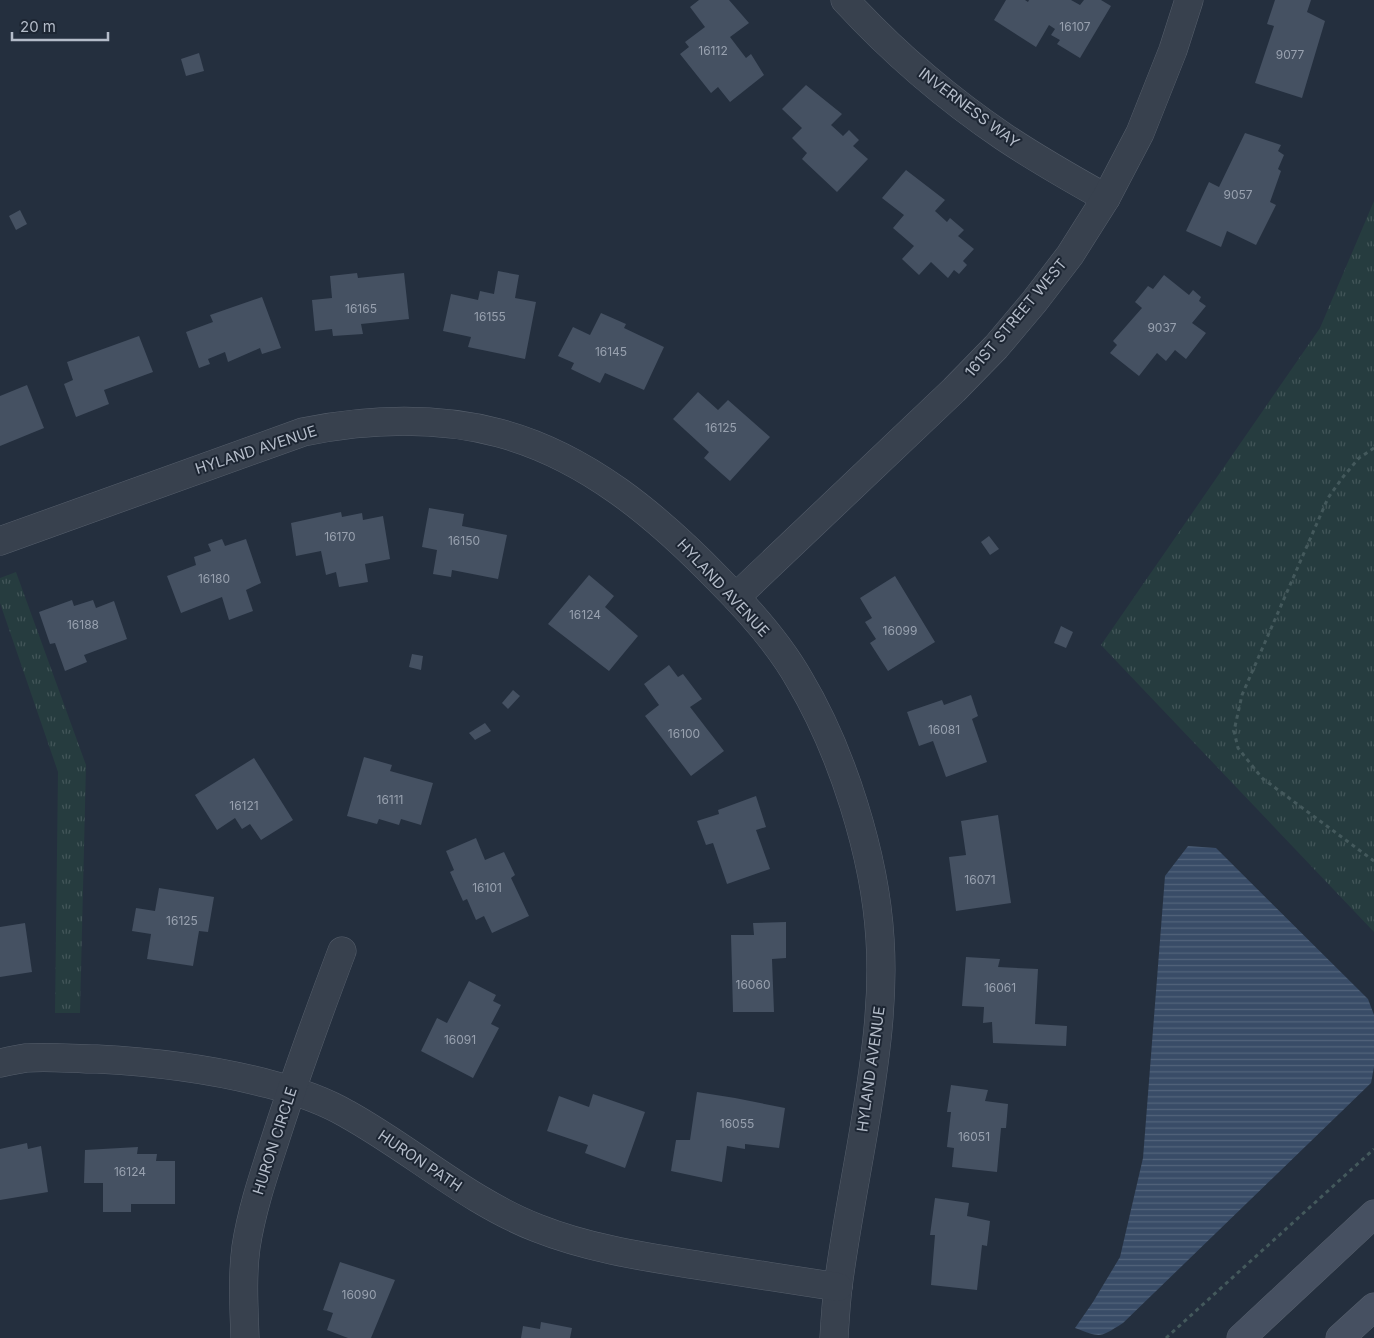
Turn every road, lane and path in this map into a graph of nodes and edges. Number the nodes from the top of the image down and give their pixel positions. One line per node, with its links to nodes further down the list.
1 (845, 0): 3 (street, INVERNESS WAY)
2 (1189, 0): 3 (street, 161ST STREET WEST)
3 (1106, 198): 6 (street, 161ST STREET WEST)
4 (1374, 448): 7 (path)
5 (0, 541): 6 (street, HYLAND AVENUE)
6 (736, 597): 13 (street, HYLAND AVENUE)
7 (1374, 861)
8 (342, 951): 10 (street, HURON CIRCLE)
9 (0, 1063): 10 (street, HURON PATH)
10 (291, 1090): 13 (street, HURON PATH); 15 (street, HURON CIRCLE)
11 (1374, 1148): 17 (path)
12 (1374, 1214): 18 (main road)
13 (838, 1287): 16 (street, HYLAND AVENUE)
14 (1374, 1306): 19 (main road)
15 (245, 1338)
16 (834, 1338)
17 (1166, 1338)
18 (1241, 1338)
19 (1340, 1338)

